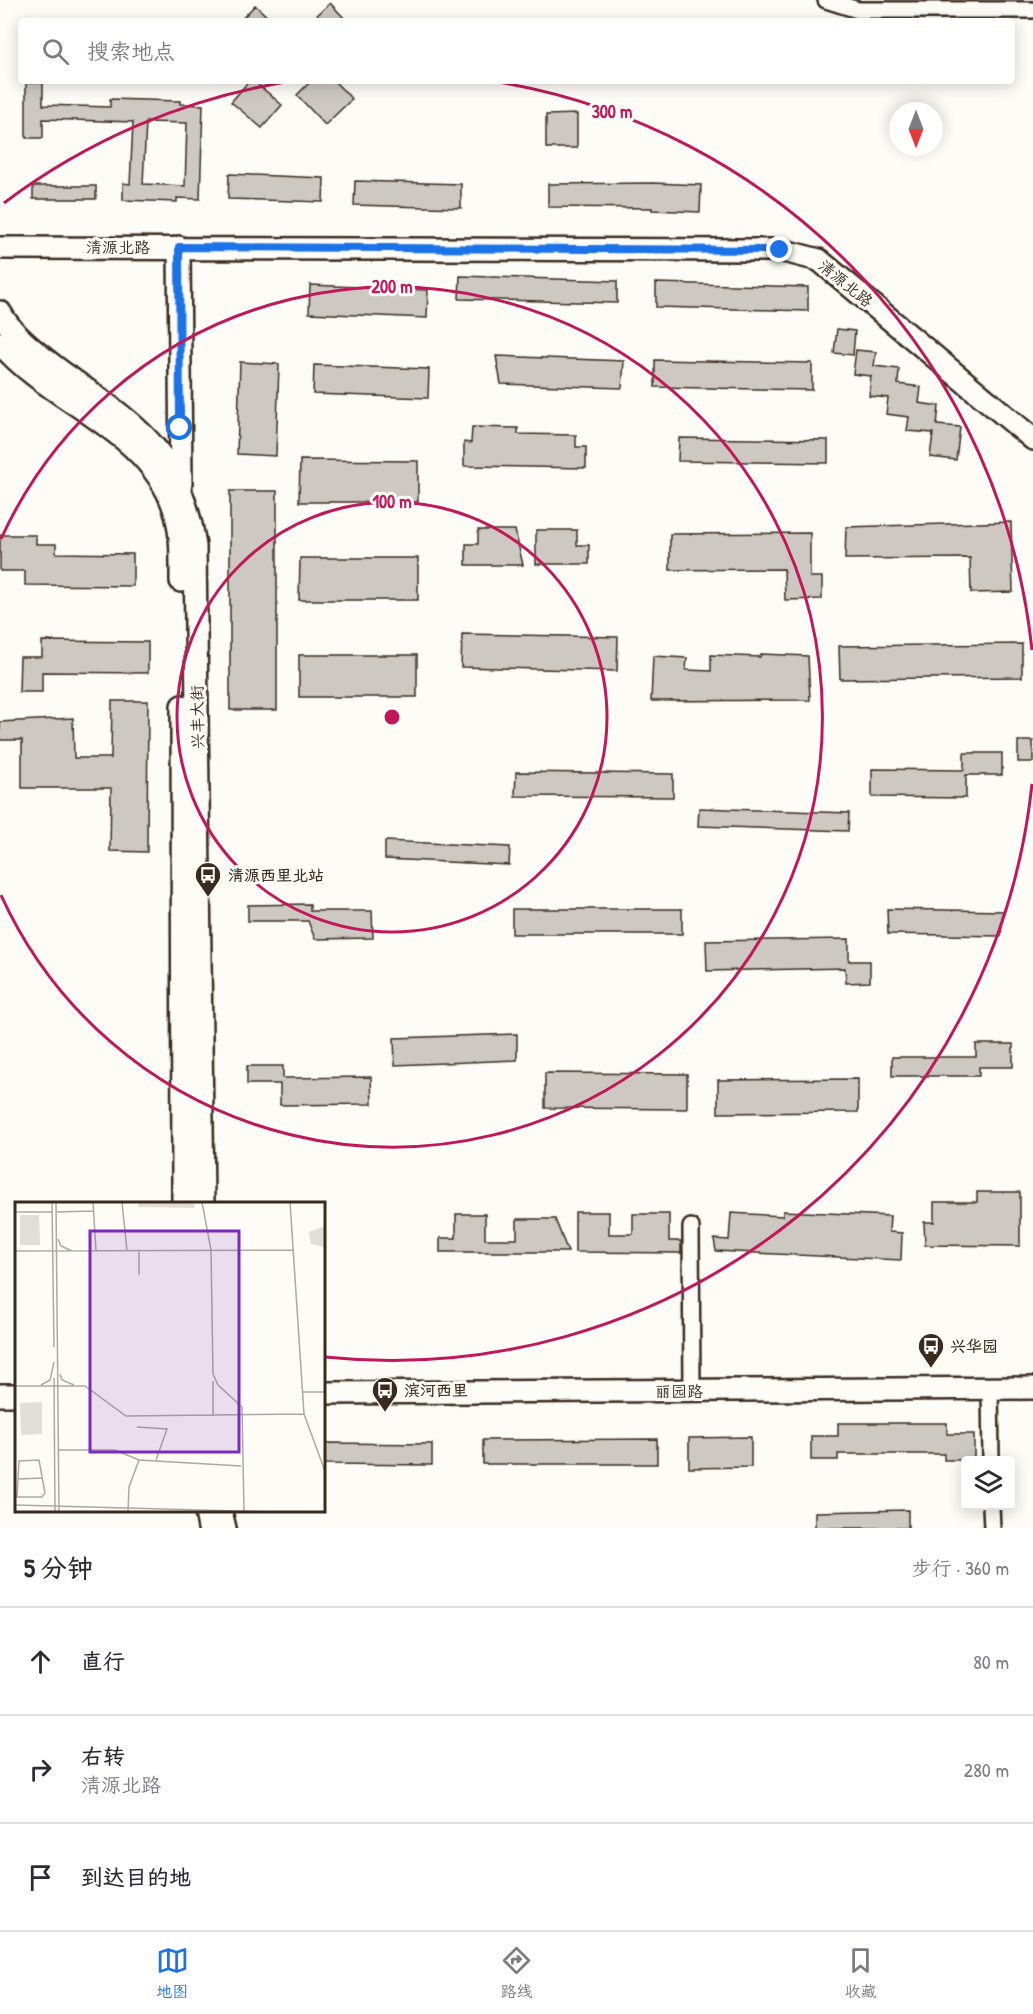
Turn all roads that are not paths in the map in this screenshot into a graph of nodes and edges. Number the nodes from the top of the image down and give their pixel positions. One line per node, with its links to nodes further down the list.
1 (826, 0): 2 (street)
2 (1033, 10)
3 (179, 247): 4 (street, 清源北路); 7 (street, 清源北路); 8 (street)
4 (0, 248)
5 (0, 312): 8 (street, 兴丰大街)
6 (0, 343): 9 (street, 兴丰大街)
7 (1033, 439)
8 (181, 488): 10 (street, 兴丰大街)
9 (183, 1202)
10 (203, 1202)
11 (692, 1227): 14 (street)
12 (990, 1388): 13 (street, 丽园路); 14 (street, 丽园路); 16 (street)
13 (1033, 1388)
14 (692, 1391): 15 (street, 丽园路)
15 (326, 1393)
16 (991, 1456)
17 (992, 1510): 22 (street)
18 (206, 1513): 20 (street)
19 (221, 1513): 21 (street)
20 (209, 1528)
21 (225, 1528)
22 (992, 1528)

